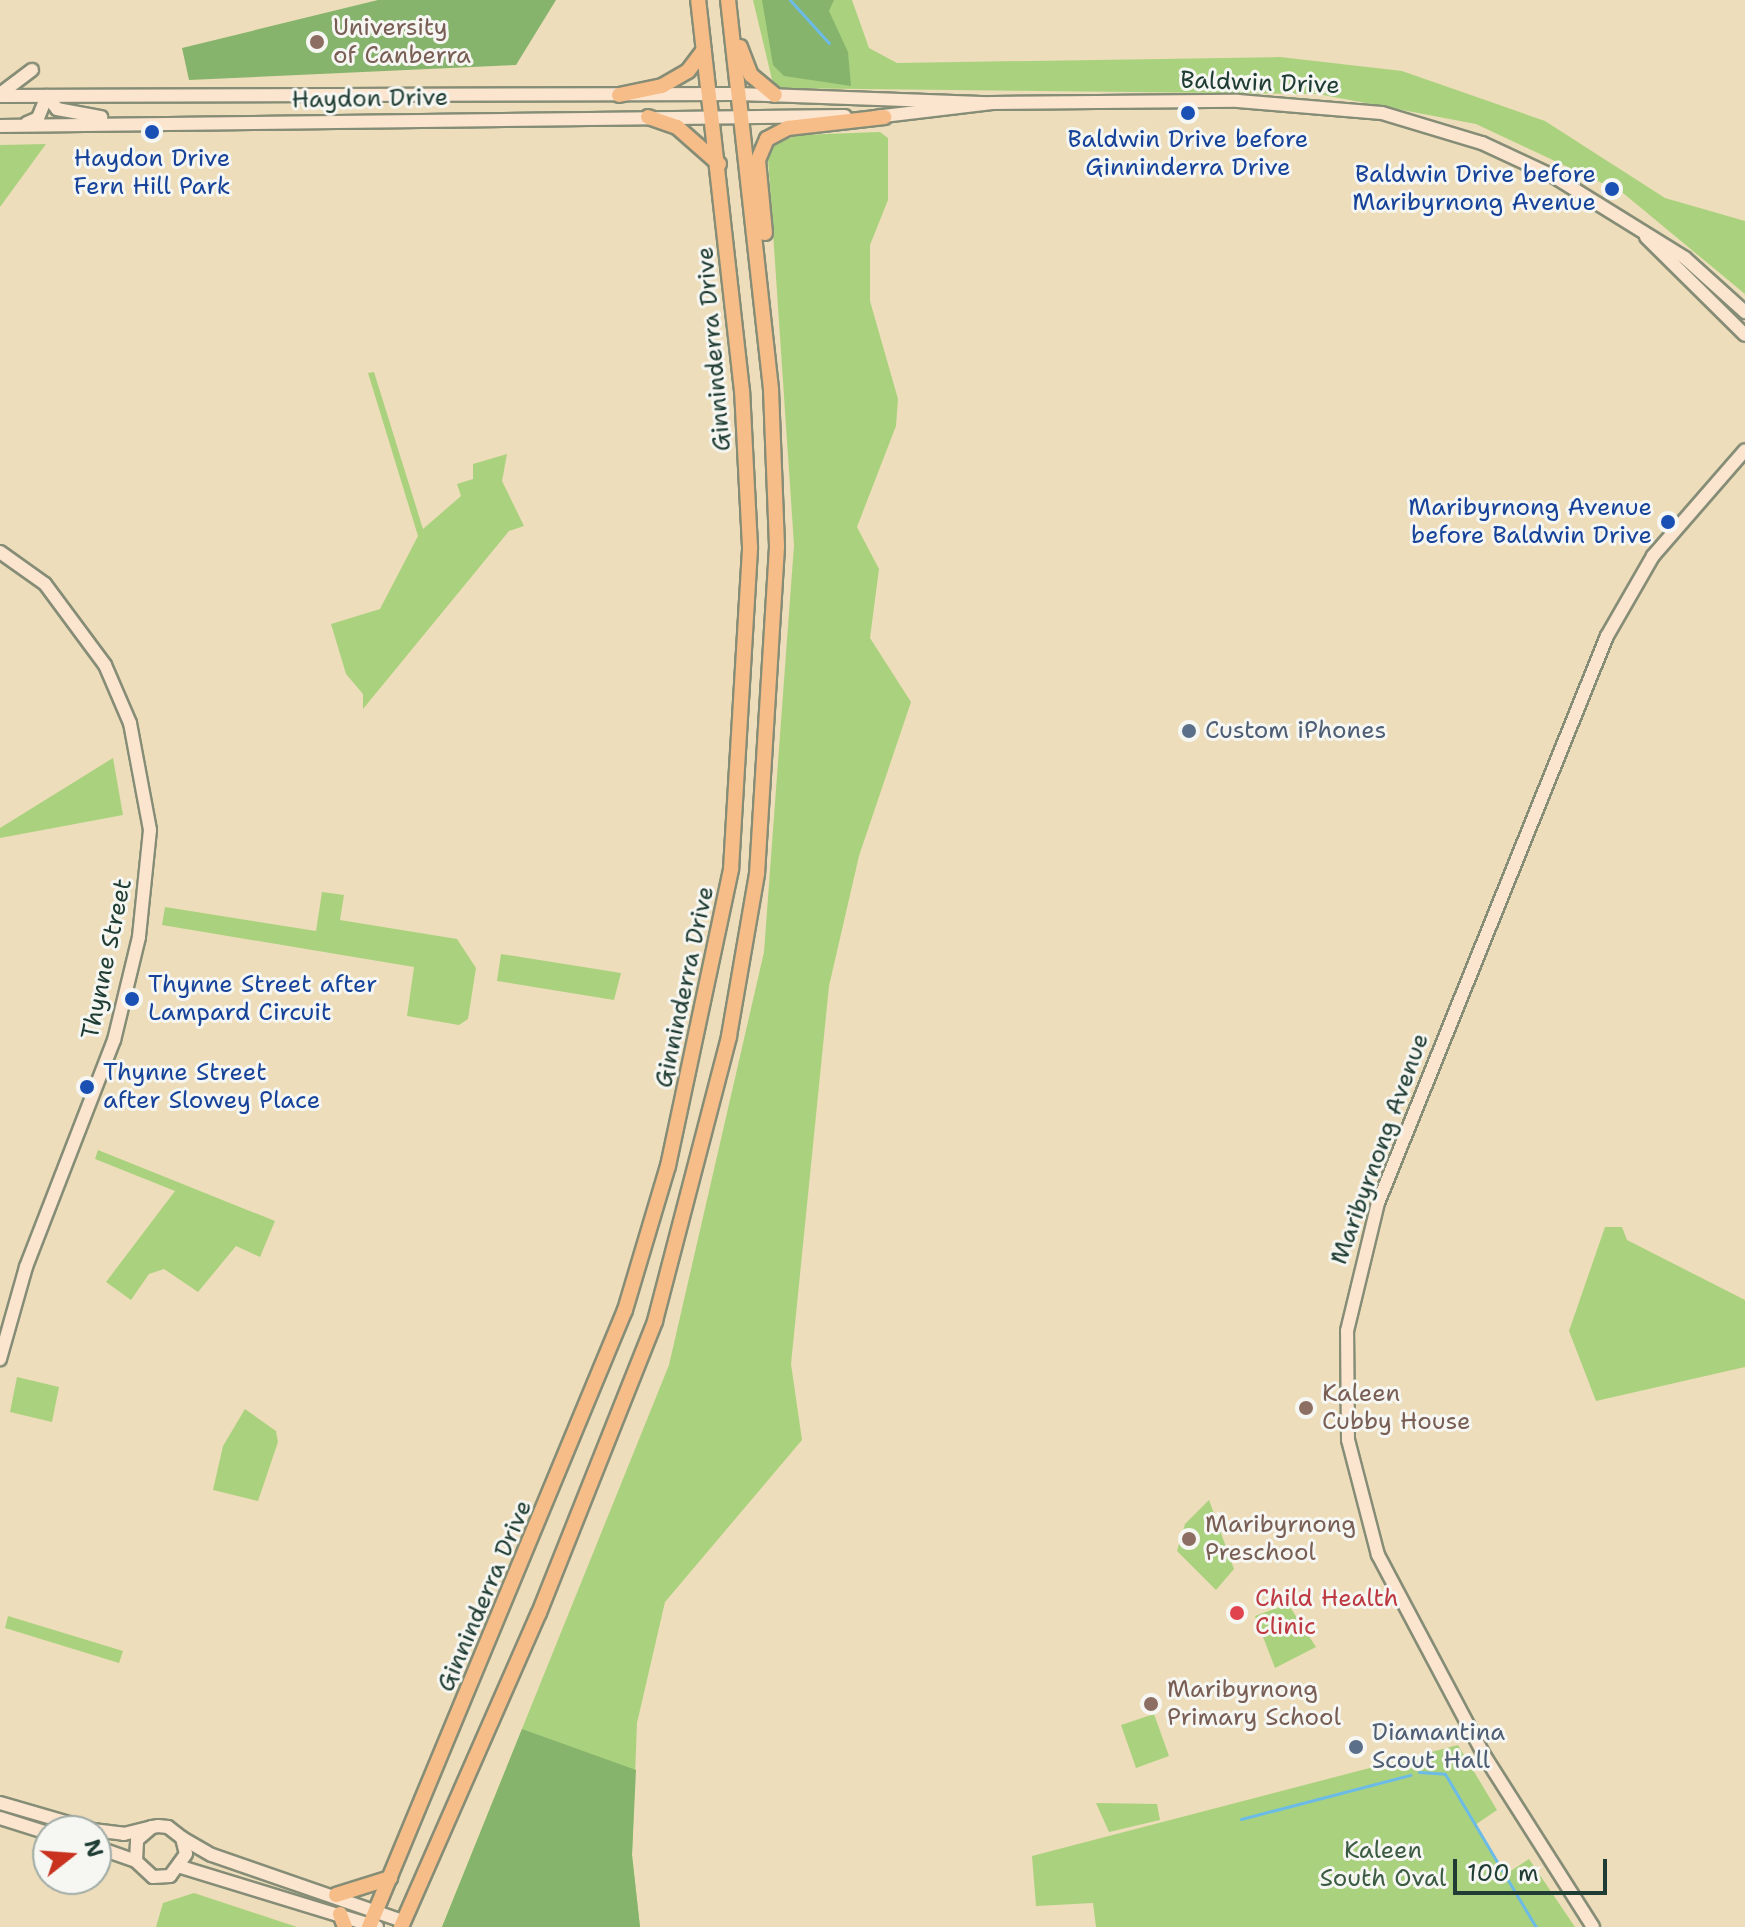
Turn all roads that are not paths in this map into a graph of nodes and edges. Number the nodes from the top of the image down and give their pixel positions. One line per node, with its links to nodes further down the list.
1 (698, 0): 4 (main road, Ginninderra Drive)
2 (728, 0): 3 (main road, Ginninderra Drive)
3 (731, 20): 7 (main road, Ginninderra Drive); 10 (main road)
4 (704, 50): 6 (main road, Ginninderra Drive); 9 (main road)
5 (32, 70): 8 (street)
6 (710, 94): 7 (street, Haydon Drive); 9 (street, Haydon Drive); 14 (main road, Ginninderra Drive)
7 (739, 94): 10 (street, Baldwin Drive); 13 (main road, Ginninderra Drive)
8 (0, 95): 11 (street, Haydon Drive)
9 (619, 95): 11 (street, Haydon Drive)
10 (775, 95): 12 (street, Baldwin Drive)
11 (47, 96): 17 (street); 18 (street)
12 (992, 103): 16 (street, Baldwin Drive); 21 (street, Baldwin Drive)
13 (741, 115): 14 (street, Haydon Drive); 16 (street, Baldwin Drive); 24 (main road, Ginninderra Drive)
14 (713, 116): 15 (street, Haydon Drive); 20 (main road, Ginninderra Drive)
15 (648, 117): 17 (street, Haydon Drive); 20 (main road)
16 (884, 117): 24 (main road)
17 (144, 124): 18 (street, Haydon Drive)
18 (18, 125): 19 (street, Haydon Drive)
19 (0, 126)
20 (719, 164): 36 (main road, Ginninderra Drive)
21 (1641, 231): 22 (street, Baldwin Drive); 23 (street, Baldwin Drive)
22 (1745, 312)
23 (1745, 335)
24 (771, 389): 40 (main road, Ginninderra Drive)
25 (1745, 450): 41 (street, Maribyrnong Avenue)
26 (0, 552): 27 (street, Thynne Street)
27 (0, 1359)
28 (0, 1803): 30 (street)
29 (0, 1818): 31 (street)
30 (152, 1827): 32 (street); 34 (street)
31 (32, 1828)
32 (182, 1838): 35 (street); 37 (street)
33 (112, 1853): 34 (street)
34 (136, 1861): 35 (street)
35 (181, 1867): 38 (street)
36 (390, 1878): 37 (main road); 39 (main road, Ginninderra Drive)
37 (336, 1895): 39 (street)
38 (342, 1920): 39 (street)
39 (373, 1922): 40 (street)
40 (402, 1924)
41 (1593, 1927)

